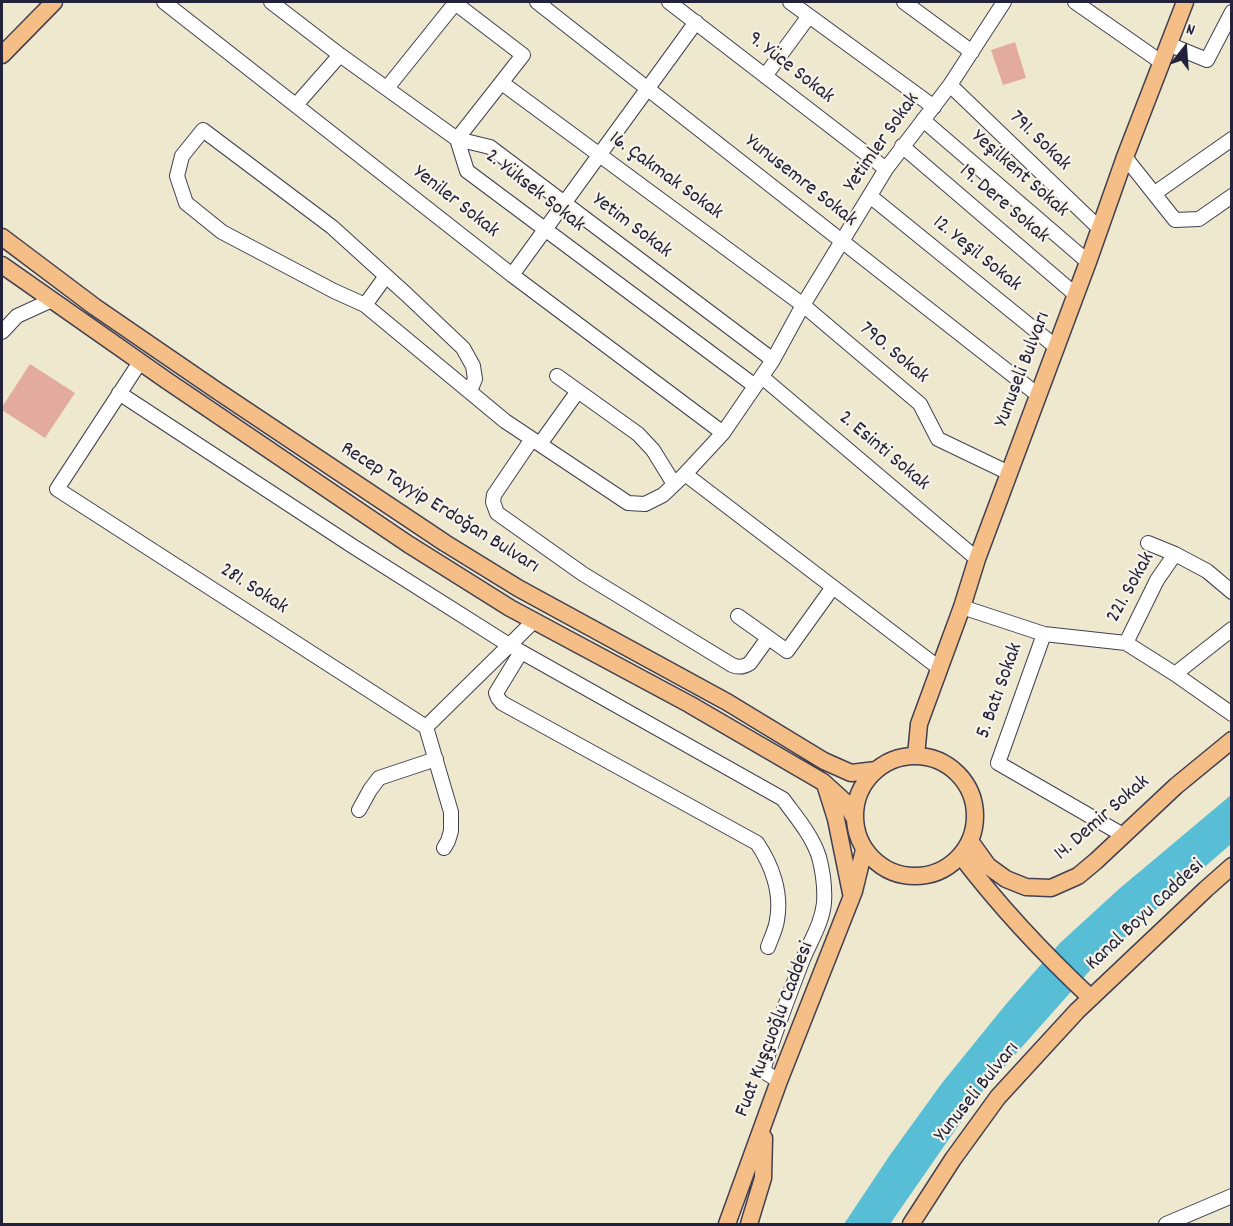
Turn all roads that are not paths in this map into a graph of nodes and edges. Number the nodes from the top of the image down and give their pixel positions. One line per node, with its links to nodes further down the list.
1 (54, 2): 17 (main road)
2 (164, 2): 25 (street, Yeniler Sokak)
3 (271, 2): 18 (street)
4 (456, 2): 21 (street); 23 (street)
5 (537, 2): 24 (street, Yunusemre Sokak)
6 (669, 2): 14 (street, 9. Yüce Sokak)
7 (790, 2): 13 (street)
8 (904, 2): 16 (street)
9 (1004, 2): 16 (street, Yetimler Sokak)
10 (1075, 2): 19 (street)
11 (1185, 2): 15 (main road, Yunuseli Bulvarı)
12 (1232, 12): 15 (street)
13 (809, 16): 20 (street); 26 (street)
14 (696, 22): 20 (street, 9. Yüce Sokak); 24 (street)
15 (1168, 44): 19 (main road, Yunuseli Bulvarı)
16 (972, 52): 22 (street, Yetimler Sokak)
17 (2, 55)
18 (340, 55): 23 (street); 25 (street)
19 (1161, 62): 32 (main road, Yunuseli Bulvarı)
20 (765, 76): 33 (street, 9. Yüce Sokak)
21 (502, 82): 28 (street); 31 (street, 16. Çakmak Sokak)
22 (950, 85): 26 (street, Yetimler Sokak); 39 (street, 791. Sokak)
23 (387, 88): 28 (street)
24 (647, 89): 31 (street); 41 (street, Yunusemre Sokak)
25 (296, 105): 44 (street, Yeniler Sokak)
26 (934, 107): 27 (street, Yetimler Sokak)
27 (923, 120): 30 (street, Yetimler Sokak); 42 (street, Yeşilkent Sokak)
28 (457, 139): 37 (street, Yetim Sokak); 38 (street, 2. Yüksek Sokak)
29 (1232, 139): 34 (street)
30 (902, 146): 33 (street, Yetimler Sokak); 46 (street, 19. Dere Sokak)
31 (599, 155): 37 (street); 49 (street, 16. Çakmak Sokak)
32 (1125, 157): 34 (street); 39 (main road, Yunuseli Bulvarı)
33 (886, 169): 35 (street, Yetimler Sokak)
34 (1155, 193): 36 (street)
35 (870, 196): 41 (street, Yetimler Sokak); 51 (street, 12. Yeşil Sokak)
36 (1232, 196)
37 (564, 203): 38 (street); 52 (street, Yetim Sokak)
38 (545, 228): 44 (street); 55 (street, 2. Yüksek Sokak)
39 (1100, 229): 42 (main road, Yunuseli Bulvarı)
40 (2, 237): 85 (main road, Recep Tayyip Erdoğan Bulvarı)
41 (841, 242): 49 (street, Yetimler Sokak); 59 (street, Yunusemre Sokak)
42 (1088, 262): 46 (main road, Yunuseli Bulvarı)
43 (2, 265): 47 (main road, Recep Tayyip Erdoğan Bulvarı)
44 (512, 274): 60 (street, Yeniler Sokak)
45 (386, 276): 48 (street); 48 (street, Yetimler Sokak); 56 (street)
46 (1076, 295): 51 (main road, Yunuseli Bulvarı)
47 (52, 300): 50 (street); 53 (main road, Recep Tayyip Erdoğan Bulvarı)
48 (365, 305): 56 (street, Yetimler Sokak)
49 (803, 306): 52 (street, Yetimler Sokak); 62 (street, 790. Sokak)
50 (2, 332)
51 (1056, 347): 59 (main road, Yunuseli Bulvarı)
52 (773, 360): 55 (street, Yetimler Sokak)
53 (140, 362): 58 (street, 281. Sokak); 72 (main road, Recep Tayyip Erdoğan Bulvarı)
54 (557, 375): 57 (street)
55 (758, 381): 60 (street, Yetimler Sokak); 67 (street, 2. Esinti Sokak)
56 (470, 391): 61 (street, Yetimler Sokak)
57 (578, 391): 61 (street); 64 (street)
58 (119, 393): 77 (street); 81 (street, 281. Sokak)
59 (1038, 395): 62 (main road, Yunuseli Bulvarı)
60 (723, 433): 63 (street, Yetimler Sokak)
61 (536, 442): 64 (street, Yetimler Sokak); 75 (street)
62 (1009, 473): 67 (main road, Yunuseli Bulvarı)
63 (684, 474): 64 (street, Yetimler Sokak); 68 (street)
64 (674, 484)
65 (1148, 543): 66 (street)
66 (1175, 554): 69 (street); 76 (street, 221. Sokak)
67 (977, 559): 70 (main road, Yunuseli Bulvarı)
68 (833, 587): 75 (street); 78 (street)
69 (1232, 592)
70 (962, 607): 74 (street); 78 (main road, Yunuseli Bulvarı)
71 (738, 616): 75 (street)
72 (534, 621): 77 (street); 86 (main road, Recep Tayyip Erdoğan Bulvarı)
73 (1232, 629): 79 (street)
74 (1044, 634): 76 (street); 89 (street, 5. Batı Sokak)
75 (768, 638)
76 (1126, 643): 79 (street)
77 (515, 649): 81 (street); 96 (street); 98 (street)
78 (939, 668): 83 (main road, Yunuseli Bulvarı)
79 (1175, 674): 80 (street)
80 (1232, 714)
81 (426, 727): 84 (street)
82 (1232, 740): 89 (main road, 14. Demir Sokak)
83 (916, 756): 85 (main road); 90 (main road)
84 (436, 759): 87 (street); 91 (street)
85 (876, 770): 88 (main road)
86 (824, 783): 88 (main road, Recep Tayyip Erdoğan Bulvarı); 95 (main road)
87 (359, 810)
88 (855, 819): 92 (main road)
89 (1123, 836): 90 (main road, 14. Demir Sokak)
90 (970, 841): 93 (main road)
91 (444, 848)
92 (864, 850): 93 (main road); 95 (main road, Fuat Kuşçuoğlu Caddesi)
93 (961, 856): 97 (main road)
94 (1232, 866): 97 (main road, Kanal Boyu Caddesi)
95 (851, 897): 98 (main road, Fuat Kuşçuoğlu Caddesi)
96 (768, 947)
97 (1086, 993): 103 (main road, Yunuseli Bulvarı)
98 (779, 1081): 99 (main road, Fuat Kuşçuoğlu Caddesi)
99 (764, 1122): 101 (main road, Fuat Kuşçuoğlu Caddesi); 102 (main road)
100 (1232, 1196): 104 (street)
101 (727, 1224)
102 (749, 1224)
103 (911, 1224)
104 (1166, 1224)

